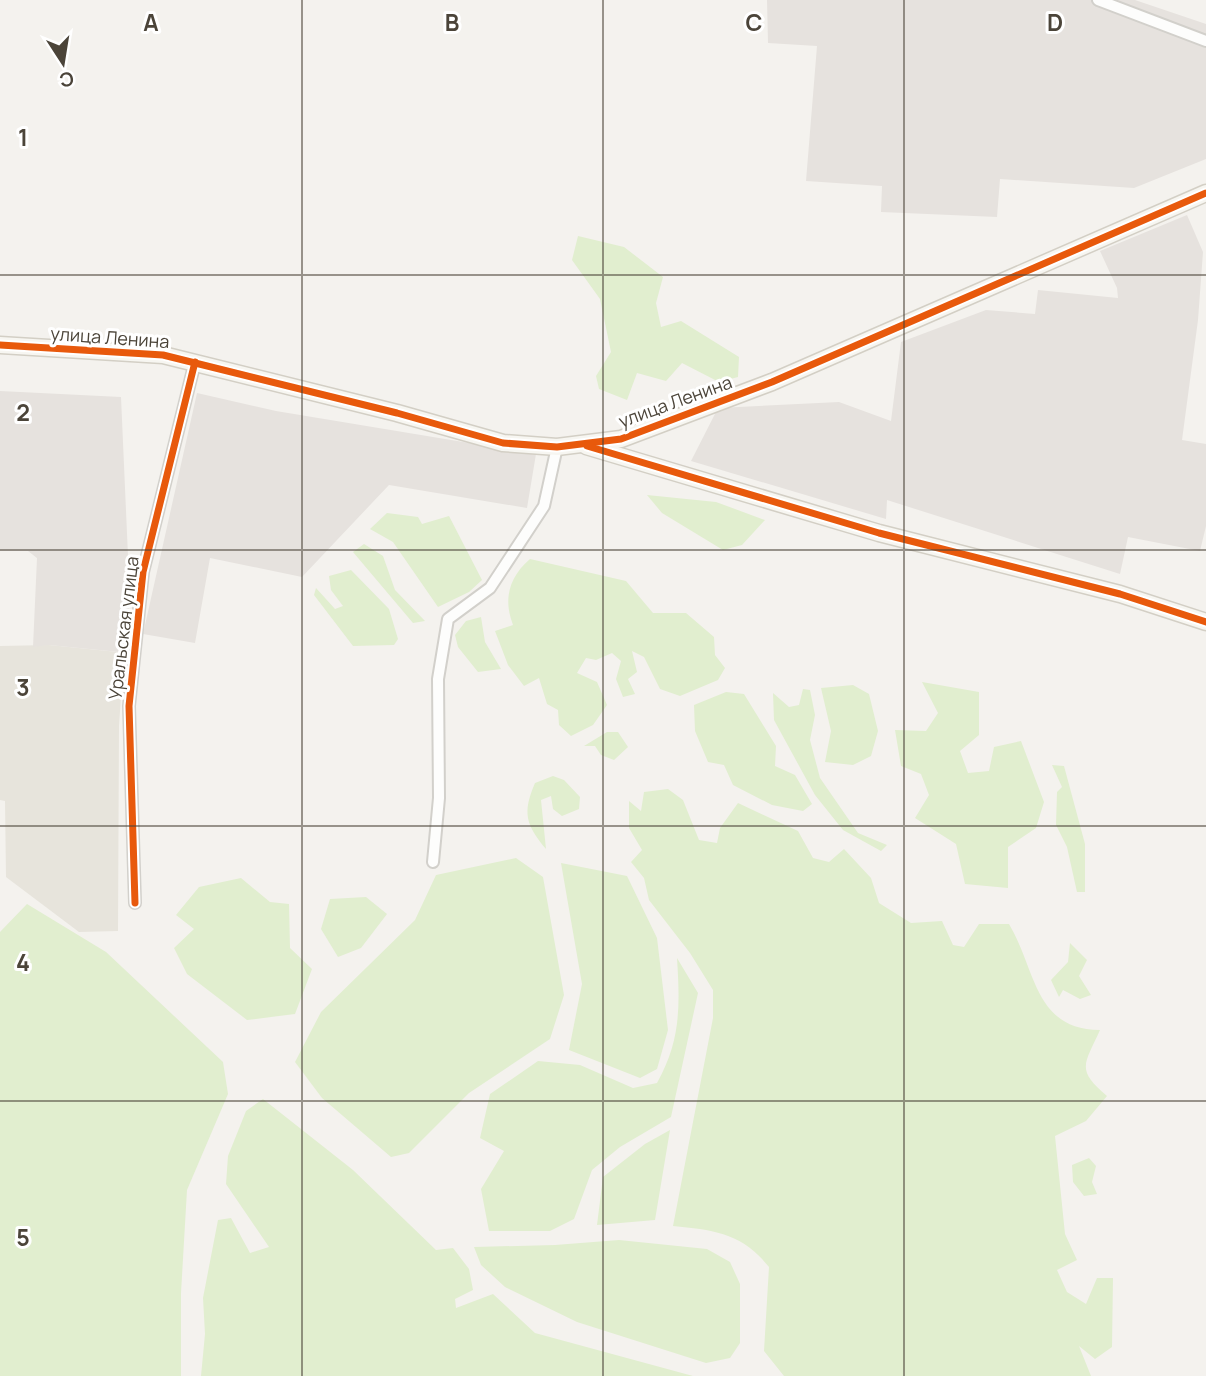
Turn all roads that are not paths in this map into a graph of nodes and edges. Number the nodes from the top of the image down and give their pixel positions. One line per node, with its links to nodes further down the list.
1 (1098, 0): 2 (street)
2 (1206, 41)
3 (1206, 193): 6 (street, улица Ленина)
4 (0, 345): 5 (street, улица Ленина)
5 (195, 362): 7 (street, улица Ленина); 10 (street, Уральская улица)
6 (580, 444): 7 (street, улица Ленина); 8 (street)
7 (557, 447): 9 (street)
8 (1206, 622)
9 (433, 862)
10 (135, 903)

